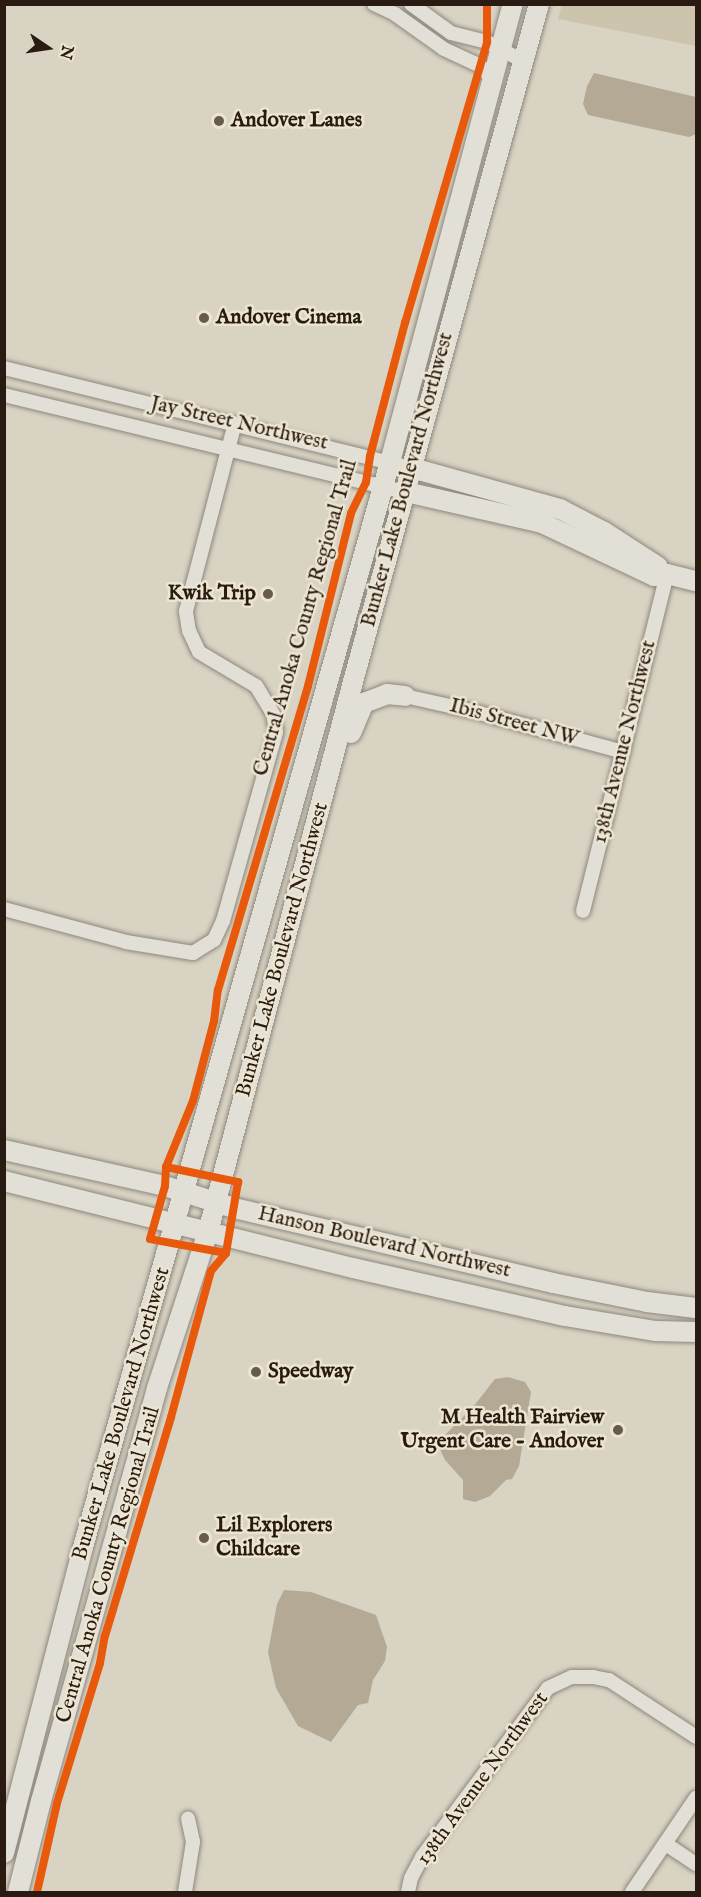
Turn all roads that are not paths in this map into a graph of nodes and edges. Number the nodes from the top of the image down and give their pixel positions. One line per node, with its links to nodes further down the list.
1 (374, 4): 7 (street)
2 (411, 4): 5 (street)
3 (513, 4): 5 (main road, Bunker Lake Boulevard Northwest)
4 (539, 4): 6 (main road, Bunker Lake Boulevard Northwest)
5 (501, 50): 6 (street); 7 (main road, Bunker Lake Boulevard Northwest)
6 (523, 61): 13 (main road, Bunker Lake Boulevard Northwest)
7 (493, 79): 12 (main road, Bunker Lake Boulevard Northwest)
8 (4, 368): 10 (street, Jay Street Northwest)
9 (4, 395): 11 (street, Jay Street Northwest)
10 (235, 423): 11 (street); 12 (street, Jay Street Northwest)
11 (228, 450): 14 (street, Jay Street Northwest); 21 (street)
12 (390, 462): 13 (street, Jay Street Northwest); 14 (main road, Bunker Lake Boulevard Northwest)
13 (412, 468): 15 (main road, Bunker Lake Boulevard Northwest); 16 (main road, Jay Street Northwest)
14 (382, 486): 15 (street, Jay Street Northwest); 25 (main road, Bunker Lake Boulevard Northwest)
15 (405, 492): 16 (main road, Jay Street Northwest); 20 (main road, Bunker Lake Boulevard Northwest)
16 (668, 574): 17 (main road, Jay Street Northwest); 19 (street, 138th Avenue Northwest)
17 (696, 581)
18 (405, 696): 19 (street, Ibis Street NW); 20 (main road)
19 (624, 752): 22 (street, 138th Avenue Northwest)
20 (319, 813): 26 (main road, Bunker Lake Boulevard Northwest)
21 (4, 909)
22 (583, 911)
23 (4, 1150): 25 (main road, Hanson Boulevard Northwest)
24 (4, 1181): 27 (main road, Hanson Boulevard Northwest)
25 (185, 1191): 26 (main road, Hanson Boulevard Northwest); 27 (main road, Bunker Lake Boulevard Northwest)
26 (215, 1202): 28 (main road, Bunker Lake Boulevard Northwest); 29 (main road, Hanson Boulevard Northwest)
27 (177, 1223): 28 (main road, Hanson Boulevard Northwest); 35 (main road, Bunker Lake Boulevard Northwest)
28 (208, 1232): 30 (main road, Hanson Boulevard Northwest); 37 (main road, Bunker Lake Boulevard Northwest)
29 (696, 1308)
30 (696, 1332)
31 (696, 1737): 39 (street, 138th Avenue Northwest)
32 (696, 1798): 34 (street)
33 (188, 1819): 38 (street)
34 (666, 1844): 36 (street); 40 (street)
35 (4, 1853)
36 (696, 1864)
37 (18, 1893)
38 (186, 1893)
39 (408, 1893)
40 (632, 1893)

